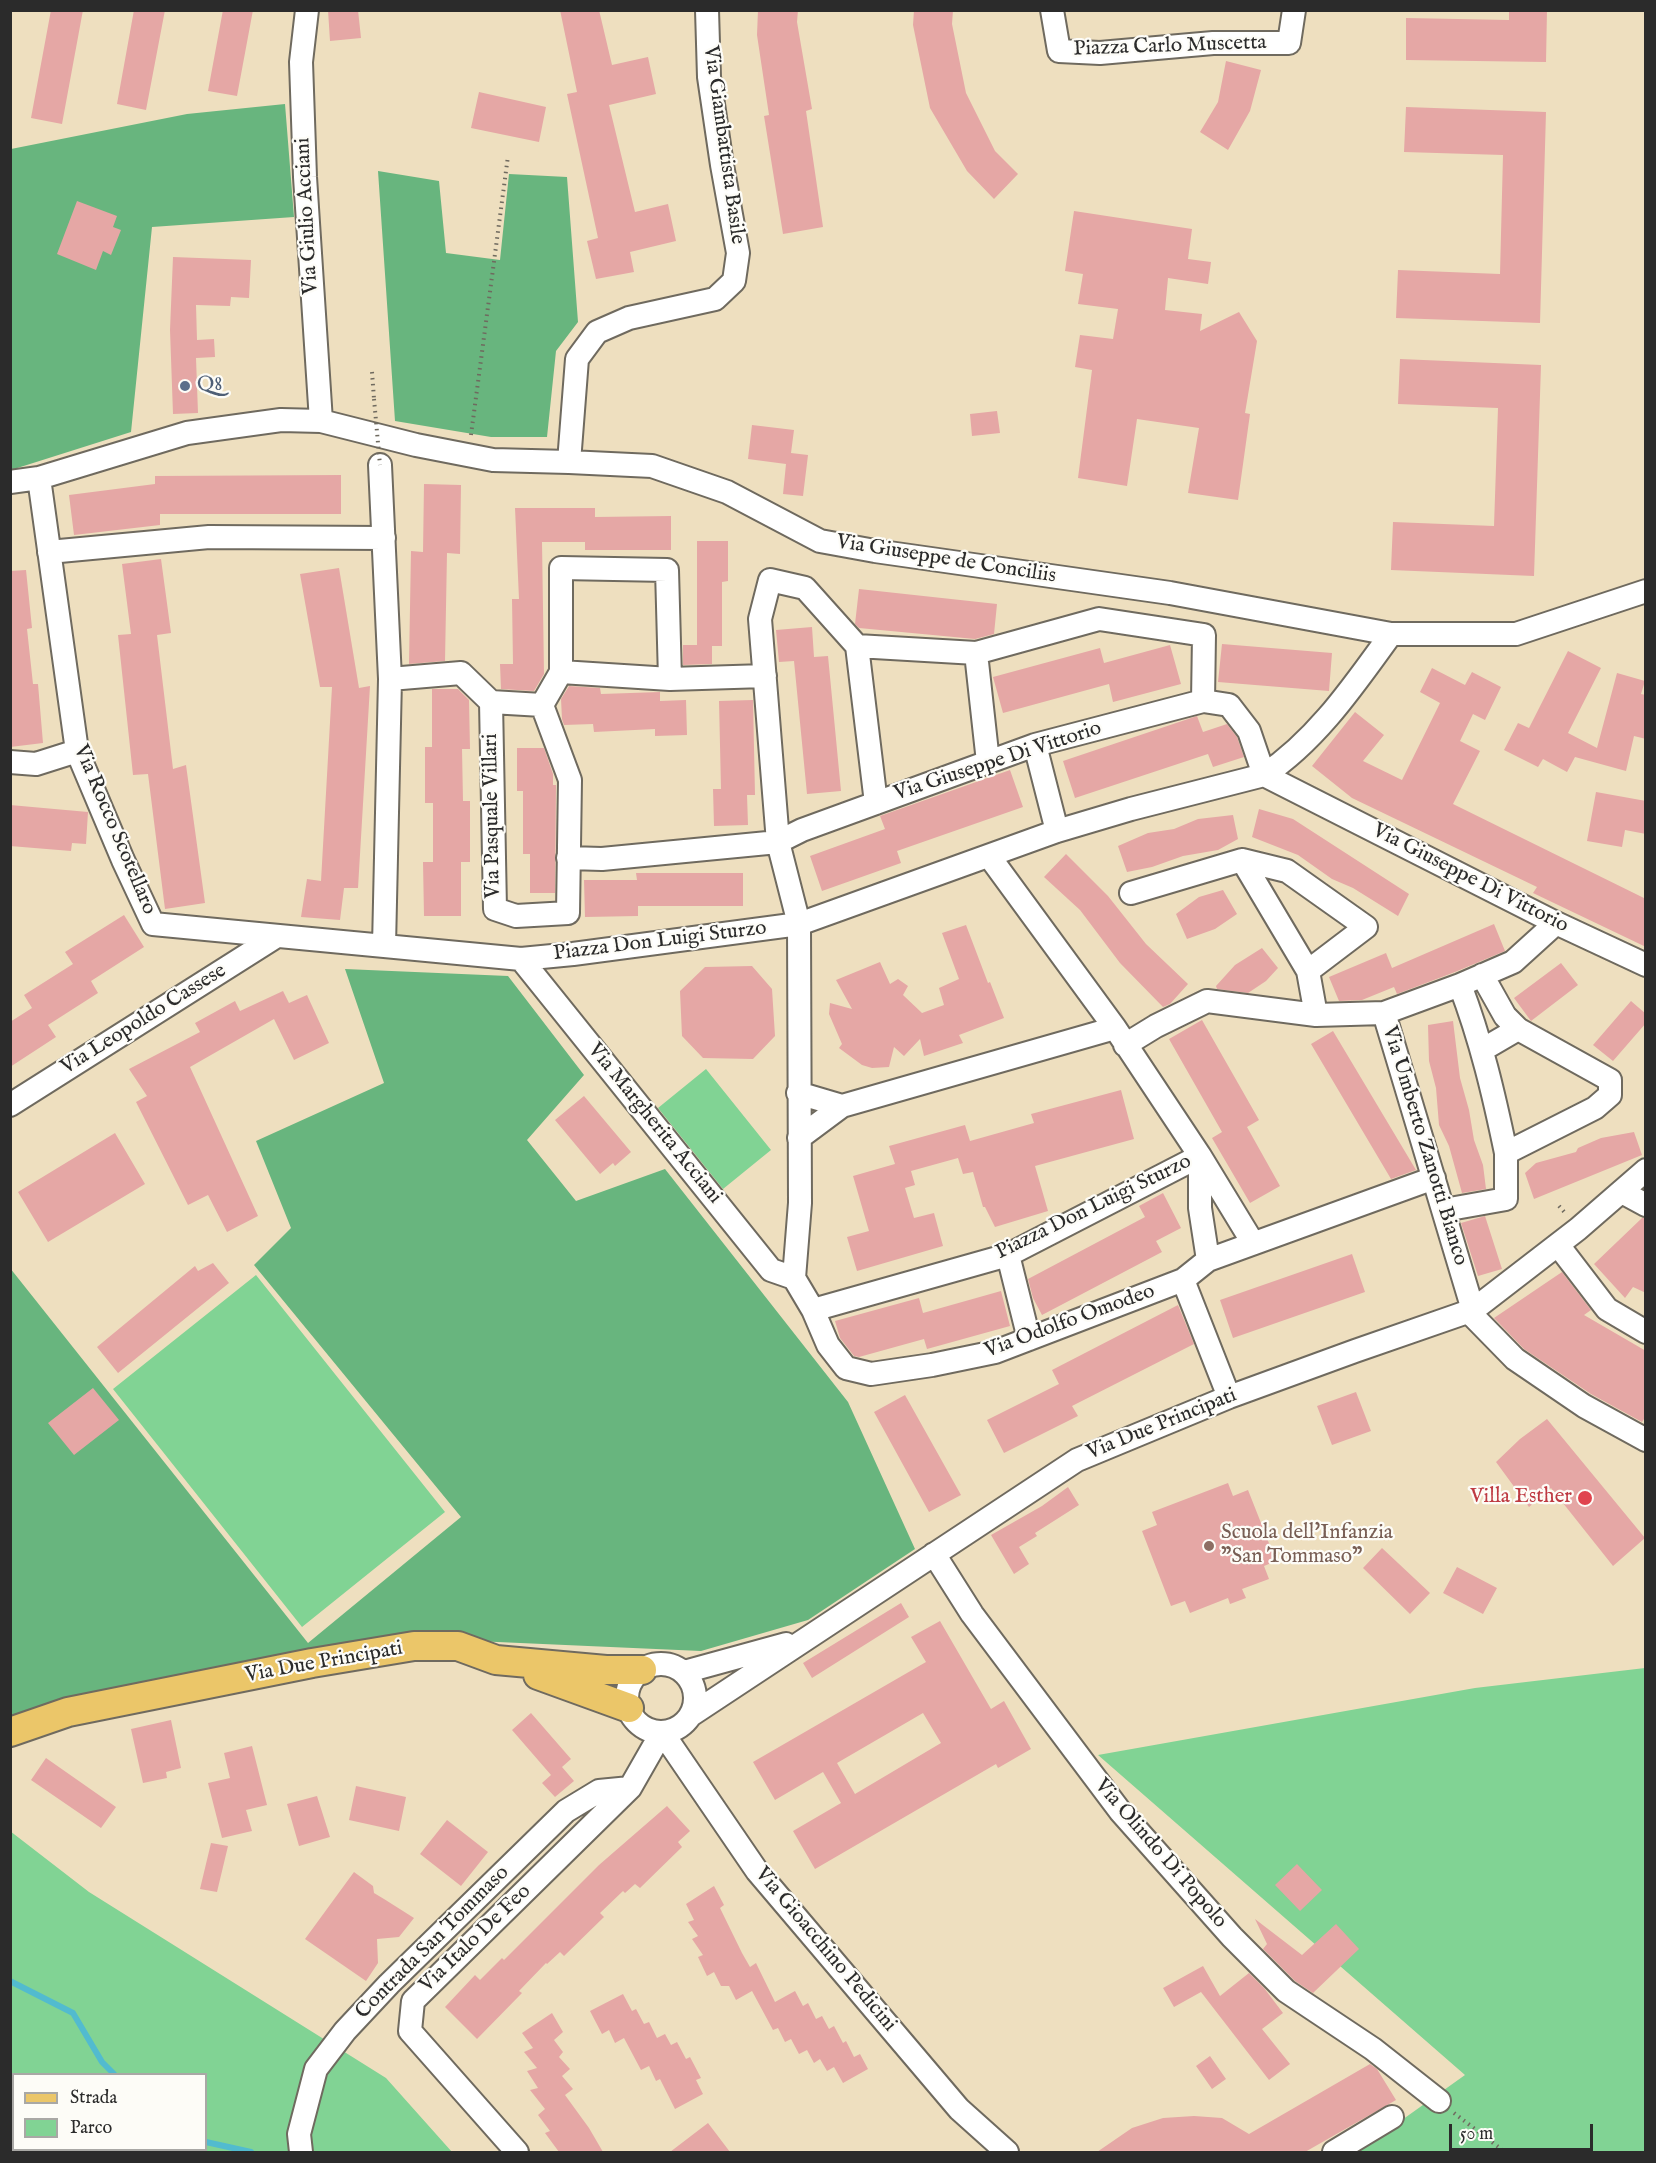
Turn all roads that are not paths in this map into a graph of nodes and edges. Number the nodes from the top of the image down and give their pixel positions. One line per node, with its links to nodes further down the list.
1 (307, 10): 5 (street, Via Giulio Acciani)
2 (706, 10): 6 (street, Via Giambattista Basile)
3 (1052, 10): 4 (street, Piazza Carlo Muscetta)
4 (1294, 10)
5 (321, 421): 6 (street, Via Giuseppe de Conciliis); 8 (street, Via Giuseppe de Conciliis)
6 (569, 462): 13 (street, Via Giuseppe de Conciliis)
7 (380, 465): 10 (street)
8 (39, 478): 9 (street, Via Giuseppe de Conciliis); 11 (street, Via Rocco Scotellaro)
9 (10, 482)
10 (384, 538): 11 (street); 19 (street)
11 (49, 552): 24 (street, Via Rocco Scotellaro)
12 (1646, 591): 13 (street, Via Giuseppe de Conciliis)
13 (1391, 634): 27 (street)
14 (857, 646): 15 (street); 17 (street); 28 (street)
15 (976, 653): 20 (street); 26 (street)
16 (561, 672): 18 (street); 18 (street); 22 (street)
17 (765, 676): 18 (street); 30 (street)
18 (670, 678)
19 (390, 679): 21 (street, Via Pasquale Villari); 38 (street)
20 (1203, 700): 23 (street, Via Giuseppe Di Vittorio); 27 (street)
21 (491, 702): 22 (street, Via Pasquale Villari); 32 (street, Via Pasquale Villari)
22 (542, 705): 32 (street)
23 (1035, 745): 26 (street, Via Giuseppe Di Vittorio); 29 (street)
24 (77, 751): 25 (street); 37 (street, Via Rocco Scotellaro)
25 (10, 762)
26 (988, 762): 28 (street, Via Giuseppe Di Vittorio)
27 (1264, 775): 29 (street); 35 (street, Via Giuseppe Di Vittorio)
28 (876, 803): 30 (street, Via Giuseppe Di Vittorio)
29 (1057, 831): 31 (street)
30 (778, 842): 32 (street); 36 (street)
31 (989, 856): 36 (street, Piazza Don Luigi Sturzo); 47 (street)
32 (568, 858)
33 (1242, 860): 34 (street); 41 (street); 41 (street)
34 (1131, 893)
35 (1556, 922): 40 (street, Via Giuseppe Di Vittorio); 42 (street)
36 (799, 924): 39 (street, Piazza Don Luigi Sturzo); 49 (street, Piazza Don Luigi Sturzo)
37 (277, 936): 38 (street, Via Rocco Scotellaro); 50 (street, Via Leopoldo Cassese)
38 (384, 946): 39 (street, Via Rocco Scotellaro)
39 (521, 959): 64 (street, Via Margherita Acciani)
40 (1646, 965)
41 (1308, 971): 45 (street)
42 (1482, 975): 43 (street); 46 (street)
43 (1460, 985): 44 (street); 48 (street)
44 (1384, 1013): 45 (street, Via Umberto Zanotti Bianco); 56 (street, Via Umberto Zanotti Bianco)
45 (1316, 1015): 47 (street, Via Umberto Zanotti Bianco)
46 (1518, 1029): 48 (street); 53 (street)
47 (1120, 1037): 51 (street); 54 (street)
48 (1482, 1050): 53 (street)
49 (798, 1093): 51 (street); 52 (street, Piazza Don Luigi Sturzo)
50 (10, 1105)
51 (842, 1106): 52 (street)
52 (799, 1138): 64 (street, Piazza Don Luigi Sturzo)
53 (1506, 1153): 59 (street)
54 (1200, 1156): 60 (street, Piazza Don Luigi Sturzo); 62 (street, Piazza Don Luigi Sturzo); 63 (street, Piazza Don Luigi Sturzo)
55 (1643, 1175): 57 (street, Via Due Principati)
56 (1434, 1178): 59 (street, Via Umberto Zanotti Bianco); 60 (street, Via Odolfo Omodeo)
57 (1622, 1192): 58 (street); 61 (street, Via Due Principati)
58 (1646, 1205)
59 (1444, 1210): 67 (street, Via Umberto Zanotti Bianco)
60 (1253, 1243): 63 (street, Via Odolfo Omodeo)
61 (1558, 1245): 67 (street, Via Due Principati); 68 (street)
62 (1008, 1255): 66 (street, Piazza Don Luigi Sturzo); 69 (street)
63 (1208, 1260): 65 (street, Via Odolfo Omodeo)
64 (794, 1278): 66 (street)
65 (1183, 1280): 69 (street, Via Odolfo Omodeo); 70 (street, Via Odolfo Omodeo)
66 (813, 1310): 69 (street, Via Odolfo Omodeo)
67 (1471, 1311): 70 (street, Via Due Principati); 71 (street)
68 (1646, 1332)
69 (1029, 1339)
70 (1229, 1397): 72 (street, Via Due Principati)
71 (1646, 1440)
72 (934, 1554): 73 (street, Via Due Principati); 82 (street, Via Olindo Di Popolo)
73 (808, 1638): 76 (street); 78 (street, Via Due Principati)
74 (496, 1660): 75 (main road, Via Due Principati); 77 (main road); 79 (main road, Via Due Principati)
75 (642, 1670): 76 (street); 77 (street)
76 (684, 1672): 78 (street)
77 (628, 1708): 80 (street)
78 (691, 1714): 80 (street)
79 (10, 1732)
80 (662, 1732): 81 (street, Via Italo De Feo); 86 (street, Via Gioacchino Pedicini)
81 (630, 1788): 84 (street, Contrada San Tommaso); 85 (street, Via Italo De Feo)
82 (1439, 2101)
83 (1392, 2117): 87 (street)
84 (301, 2152)
85 (517, 2152)
86 (1007, 2152)
87 (1334, 2152)

